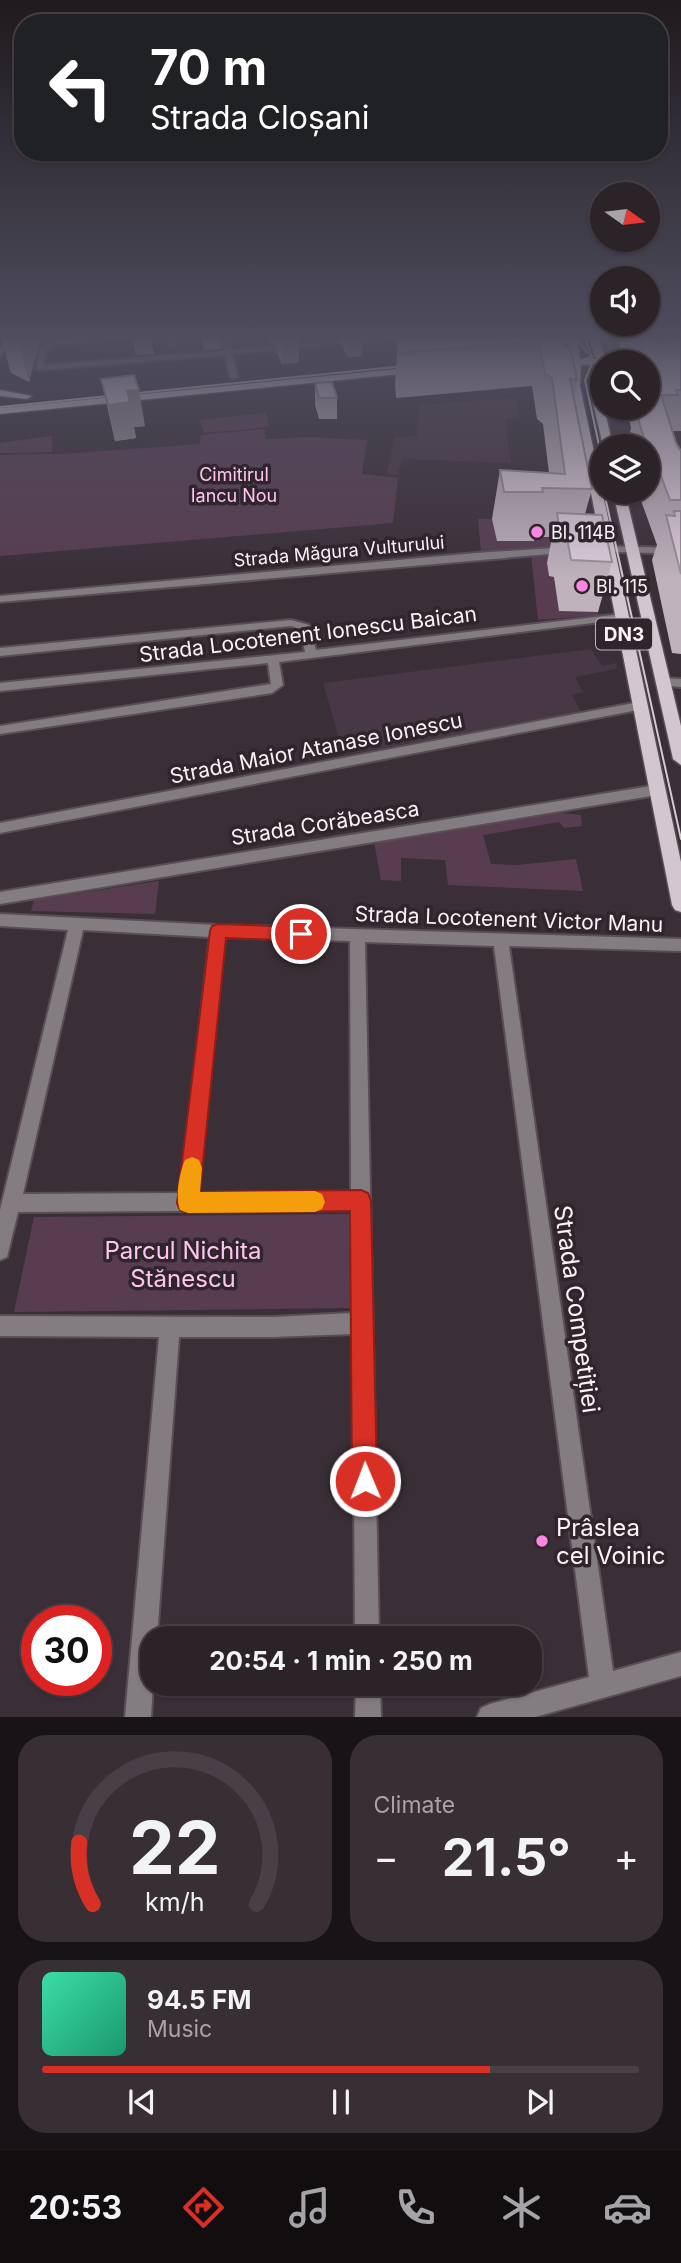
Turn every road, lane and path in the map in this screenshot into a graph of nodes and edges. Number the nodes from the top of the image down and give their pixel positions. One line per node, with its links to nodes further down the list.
1 (581, 418): 3 (main road, DN3)
2 (622, 504): 4 (main road, DN3)
3 (607, 548): 4 (street, Strada Măgura Vulturului); 6 (street, Strada Măgura Vulturului); 7 (main road, DN3)
4 (632, 549): 5 (street, Strada Măgura Vulturului); 11 (main road, DN3)
5 (681, 551)
6 (0, 599)
7 (621, 617): 9 (street, Strada Locotenent Ionescu Baican); 14 (main road, DN3)
8 (0, 652): 9 (street)
9 (311, 655): 10 (street, Strada Locotenent Ionescu Baican)
10 (273, 659): 13 (street, Strada Locotenent Ionescu Baican); 15 (street)
11 (664, 682): 12 (street); 16 (main road, DN3)
12 (681, 683)
13 (0, 687)
14 (639, 706): 17 (main road, DN3); 18 (street, Strada Maior Atanase Ionescu)
15 (0, 730)
16 (681, 759)
17 (657, 790): 19 (street, Strada Corăbeasca); 20 (main road, DN3)
18 (0, 828)
19 (0, 898)
20 (681, 905)
21 (0, 920): 22 (street, Strada Locotenent Victor Manu)
22 (77, 923): 23 (street, Strada Locotenent Victor Manu); 28 (street)
23 (218, 931): 24 (street, Strada Locotenent Victor Manu); 29 (street)
24 (357, 935): 25 (street, Strada Locotenent Victor Manu); 27 (street)
25 (501, 940): 26 (street, Strada Locotenent Victor Manu); 36 (street, Strada Competiției)
26 (681, 946)
27 (361, 1201): 29 (street); 31 (street)
28 (11, 1203): 29 (street); 30 (street)
29 (188, 1203)
30 (0, 1250)
31 (363, 1323): 33 (street); 34 (street)
32 (0, 1326): 33 (street)
33 (170, 1327): 38 (street)
34 (367, 1626)
35 (681, 1664): 36 (street)
36 (602, 1684): 40 (street)
37 (368, 1696): 39 (street)
38 (138, 1717)
39 (368, 1717)
40 (490, 1717)

